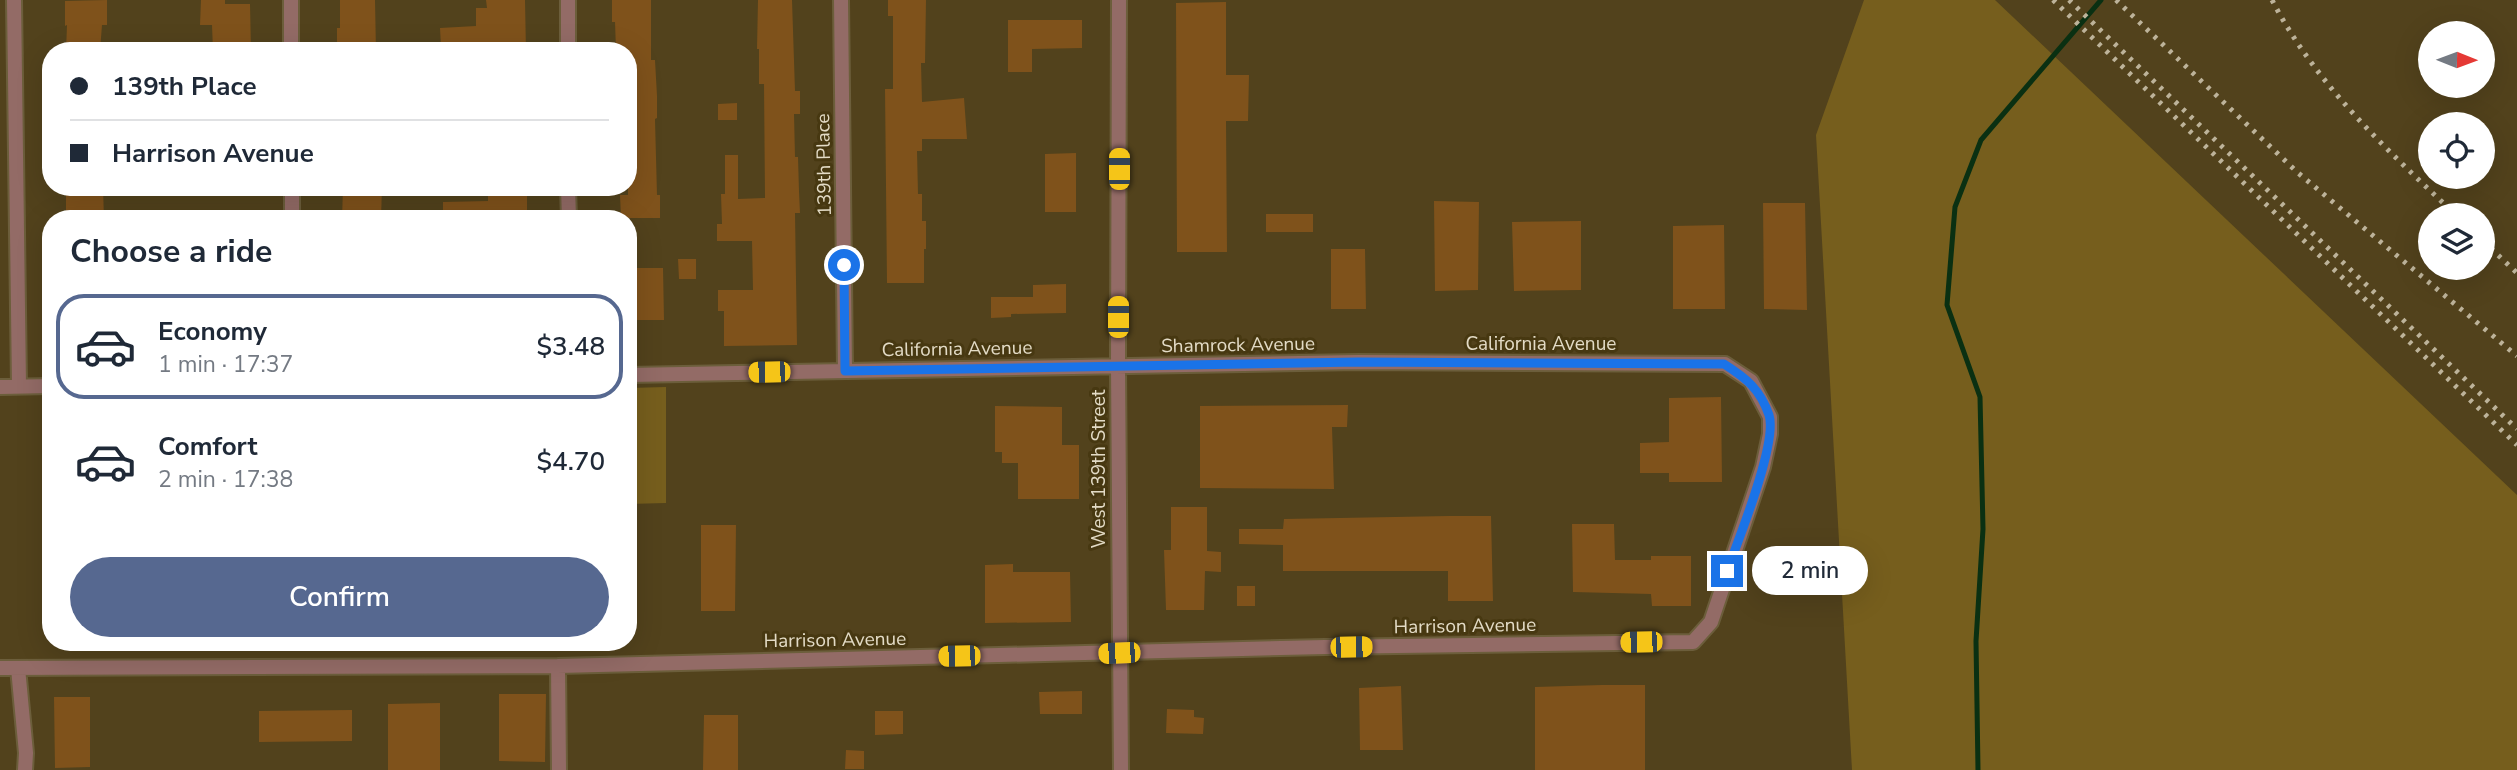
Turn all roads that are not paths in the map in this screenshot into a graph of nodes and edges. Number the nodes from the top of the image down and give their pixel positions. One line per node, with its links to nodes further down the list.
1 (14, 0): 13 (street)
2 (291, 0): 6 (street)
3 (568, 0): 7 (street)
4 (841, 0): 11 (street, 139th Place)
5 (1119, 0): 10 (street, West 139th Street)
6 (291, 42)
7 (568, 42)
8 (1358, 362): 9 (street, California Avenue); 10 (street, Shamrock Avenue)
9 (1724, 364): 16 (street, Harrison Avenue)
10 (1118, 366): 11 (street, California Avenue); 16 (street, West 139th Street)
11 (845, 371): 12 (street, California Avenue)
12 (637, 375)
13 (19, 386): 14 (street); 15 (street)
14 (42, 386)
15 (0, 387)
16 (1119, 653): 17 (street, Harrison Avenue); 22 (street, West 139th Street)
17 (558, 666): 19 (street, Harrison Avenue); 21 (street)
18 (0, 668): 19 (street, Harrison Avenue)
19 (18, 668): 20 (street)
20 (25, 770)
21 (559, 770)
22 (1121, 770)

